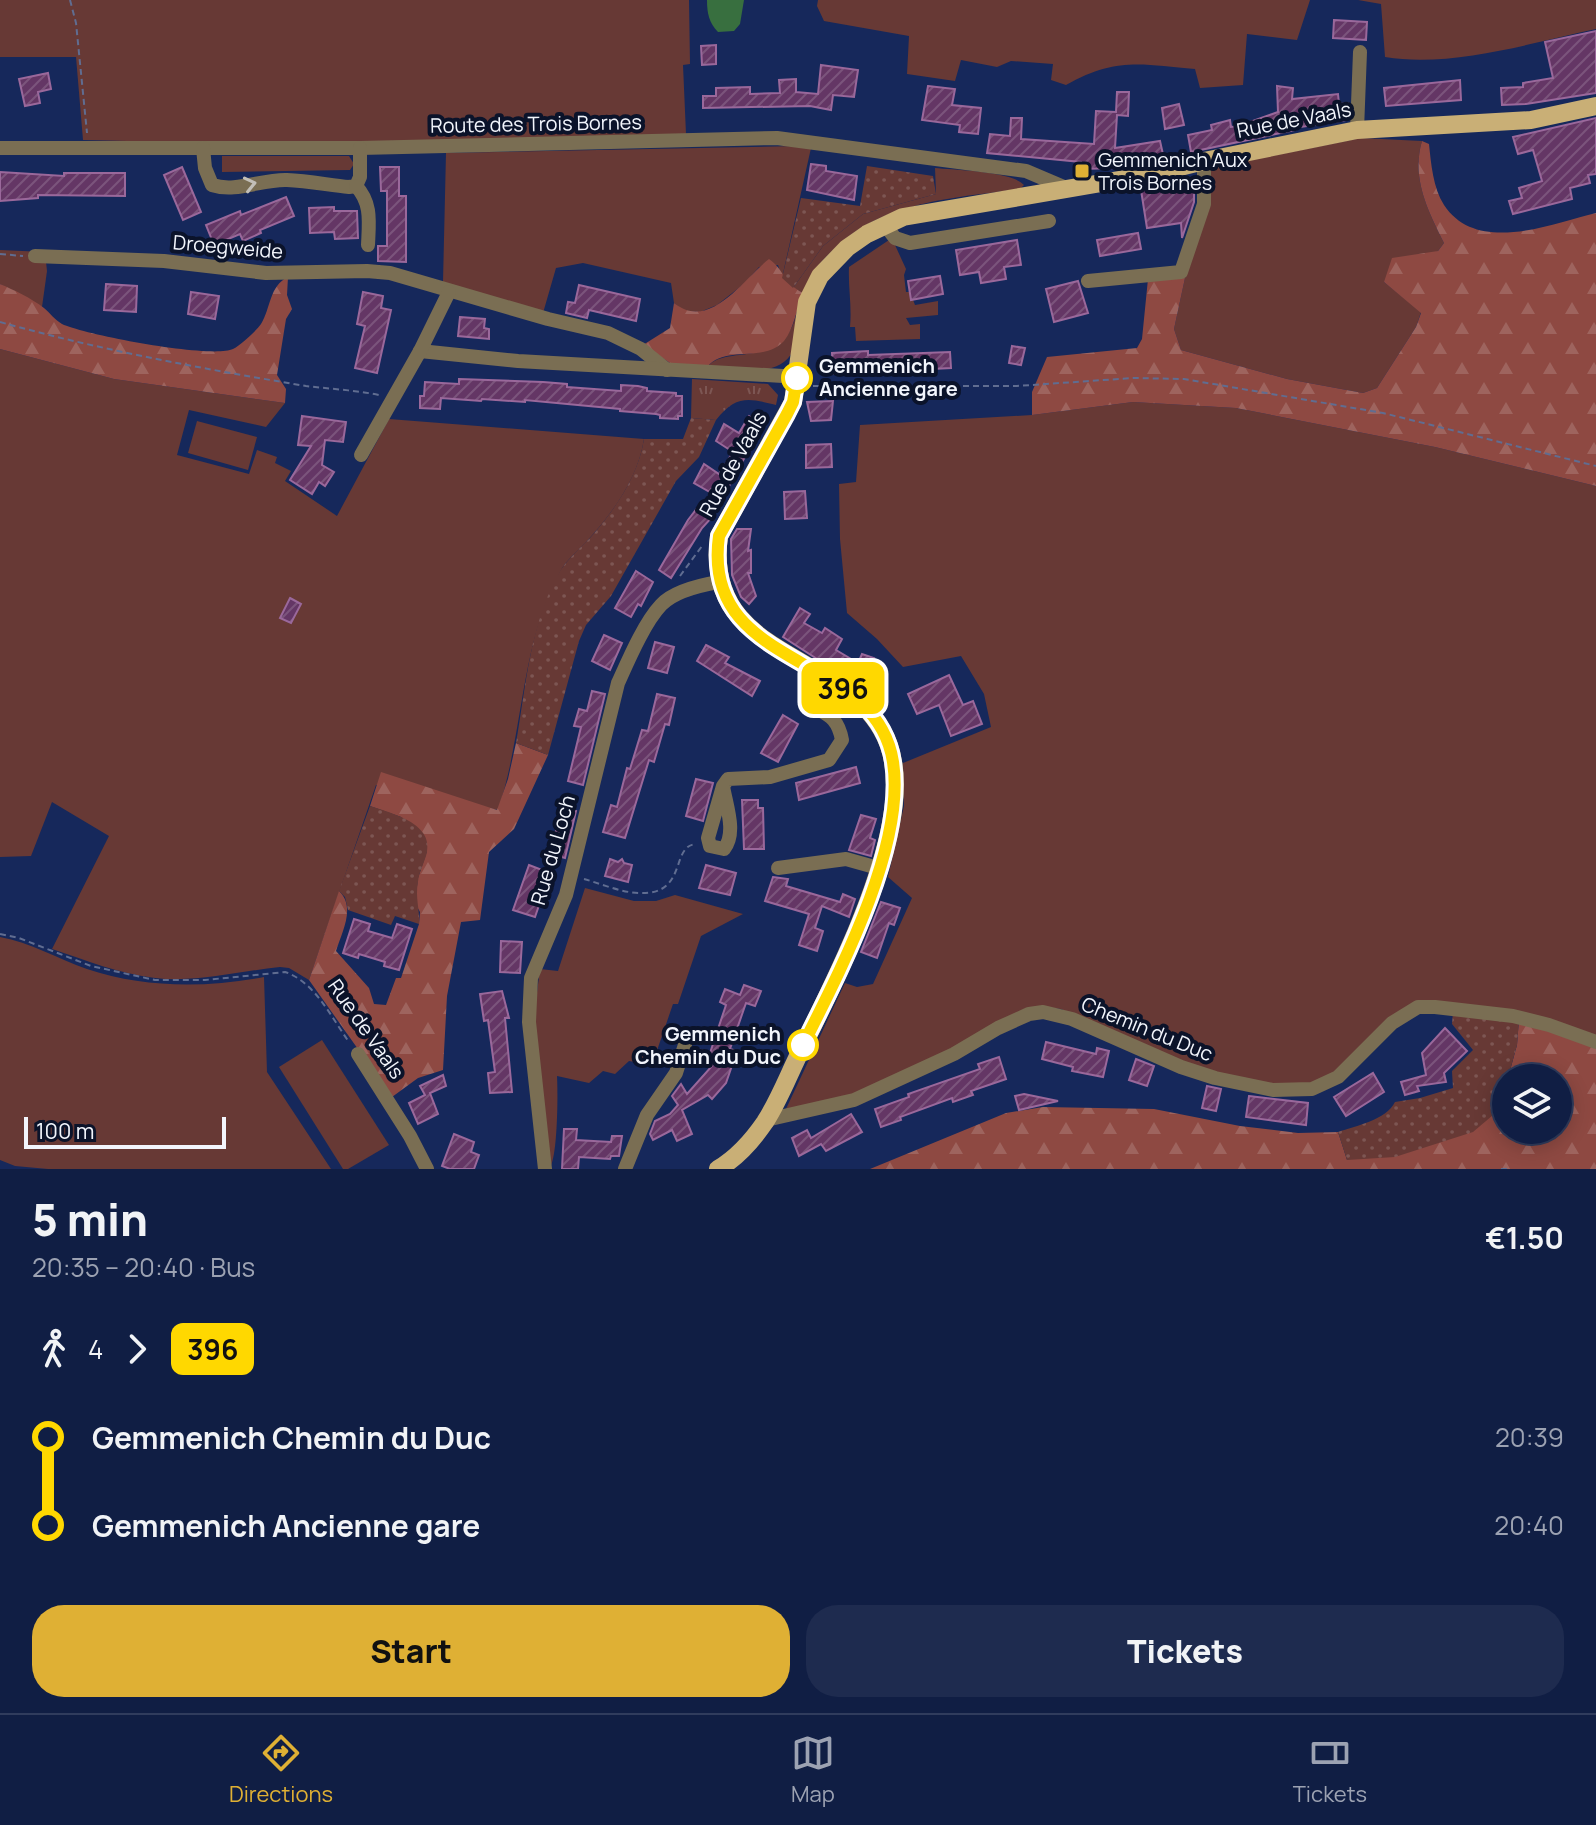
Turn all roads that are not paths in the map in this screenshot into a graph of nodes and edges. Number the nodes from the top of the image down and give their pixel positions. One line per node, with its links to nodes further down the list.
1 (1360, 52): 3 (street)
2 (1596, 106): 3 (main road, Rue de Vaals)
3 (1357, 130): 7 (main road, Rue de Vaals)
4 (0, 148): 5 (street, Route des Trois Bornes)
5 (203, 148): 6 (street, Route des Trois Bornes); 8 (street, one-way to 8)
6 (360, 148): 8 (street); 9 (street, Route des Trois Bornes)
7 (1204, 161): 9 (main road, Rue de Vaals); 16 (street)
8 (356, 186): 14 (street)
9 (1067, 189): 10 (main road, Rue de Vaals)
10 (940, 210): 12 (main road, Rue de Vaals); 13 (street)
11 (1049, 221): 13 (street)
12 (885, 225): 13 (street); 20 (main road, Rue de Vaals)
13 (946, 237)
14 (368, 245)
15 (35, 256): 17 (street, Droegweide)
16 (1088, 281)
17 (449, 292): 18 (street); 19 (street, Droegweide)
18 (420, 351): 19 (street); 21 (street)
19 (667, 370): 20 (street)
20 (796, 381): 22 (main road, Rue de Vaals)
21 (361, 455)
22 (719, 582): 23 (main road, Rue de Vaals); 32 (street, Rue du Loch)
23 (816, 672): 24 (street); 26 (main road, Rue de Vaals)
24 (723, 786): 24 (street)
25 (778, 868): 26 (street)
26 (878, 868): 30 (main road, Rue de Vaals)
27 (688, 1035): 33 (street)
28 (1596, 1042): 30 (street, Chemin du Duc)
29 (358, 1054): 31 (street, Rue de Vaals)
30 (766, 1120): 34 (main road, Rue de Vaals)
31 (427, 1169)
32 (545, 1169)
33 (625, 1169)
34 (718, 1169)

